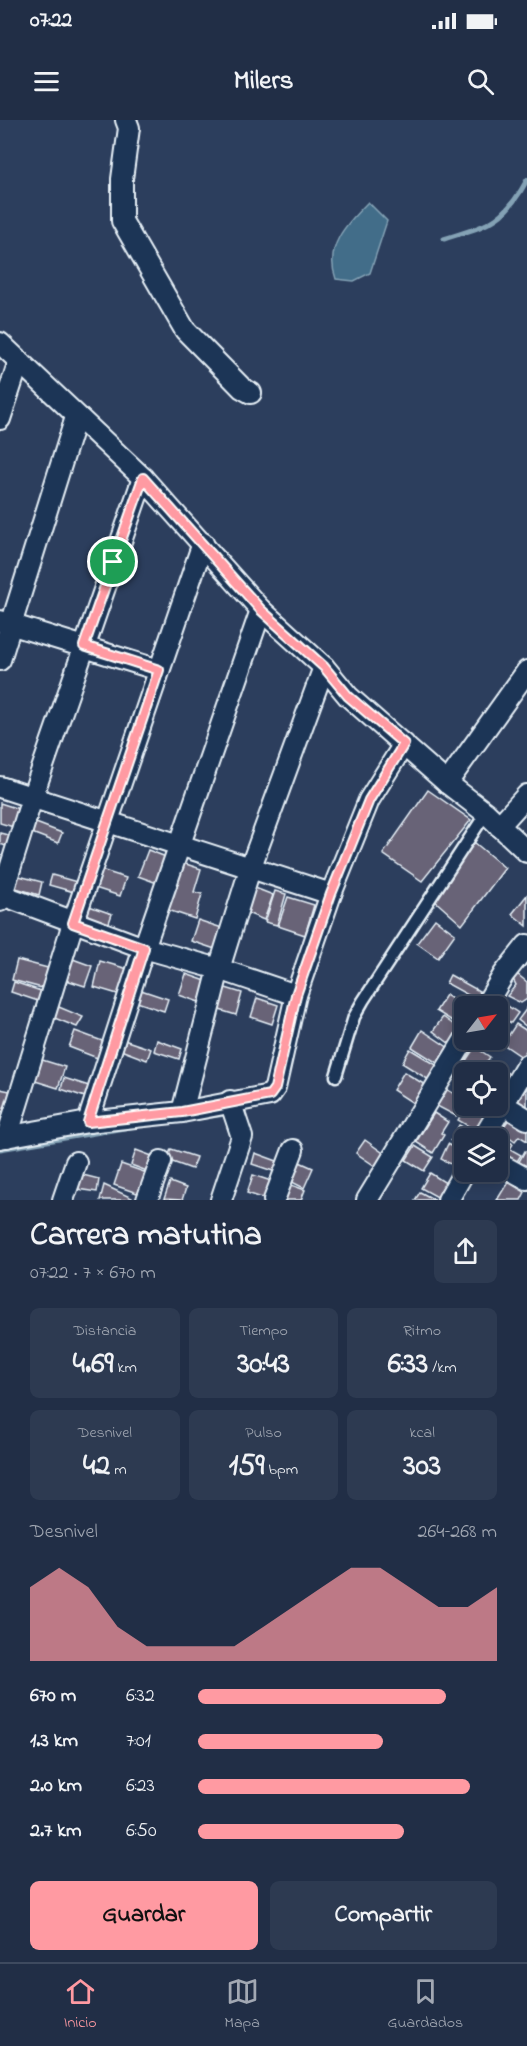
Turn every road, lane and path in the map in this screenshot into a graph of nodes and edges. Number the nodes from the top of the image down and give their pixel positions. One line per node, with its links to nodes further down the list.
1 (126, 120): 4 (street)
2 (0, 343): 3 (street)
3 (19, 361): 5 (street); 6 (street)
4 (251, 393)
5 (76, 417): 7 (street); 10 (street)
6 (0, 419)
7 (143, 478): 8 (street); 11 (street)
8 (203, 543): 9 (street); 14 (street)
9 (261, 610): 13 (street); 23 (street)
10 (6, 623): 11 (street); 12 (street)
11 (84, 646): 14 (street); 19 (street)
12 (0, 660)
13 (324, 667): 16 (street); 25 (street)
14 (159, 670): 22 (street)
15 (527, 671): 17 (street)
16 (404, 744): 17 (street); 26 (street)
17 (447, 783): 21 (street)
18 (0, 787): 19 (street)
19 (33, 795): 22 (street); 27 (street)
20 (527, 795): 21 (street)
21 (492, 819): 24 (street); 36 (lane)
22 (108, 820): 23 (street); 28 (street)
23 (181, 847): 25 (street); 30 (street)
24 (527, 852)
25 (250, 869): 26 (street); 31 (street)
26 (331, 894): 32 (street)
27 (1, 898): 28 (street)
28 (73, 923): 30 (street); 43 (street)
29 (527, 945): 33 (street)
30 (144, 948): 31 (street); 42 (street)
31 (219, 969): 32 (street); 40 (street)
32 (296, 995): 38 (street)
33 (490, 996)
34 (458, 1050): 54 (street)
35 (527, 1065): 37 (street)
36 (336, 1076)
37 (508, 1098)
38 (230, 1101): 40 (street); 52 (street)
39 (508, 1107): 41 (street)
40 (182, 1112): 42 (street)
41 (527, 1119)
42 (88, 1122): 43 (street)
43 (4, 1138)
44 (293, 1150): 53 (street)
45 (161, 1161): 51 (street)
46 (76, 1162): 50 (street)
47 (508, 1168): 48 (street)
48 (527, 1179)
49 (458, 1182): 55 (street)
50 (63, 1200)
51 (147, 1200)
52 (221, 1200)
53 (274, 1200)
54 (367, 1200)
55 (448, 1200)

